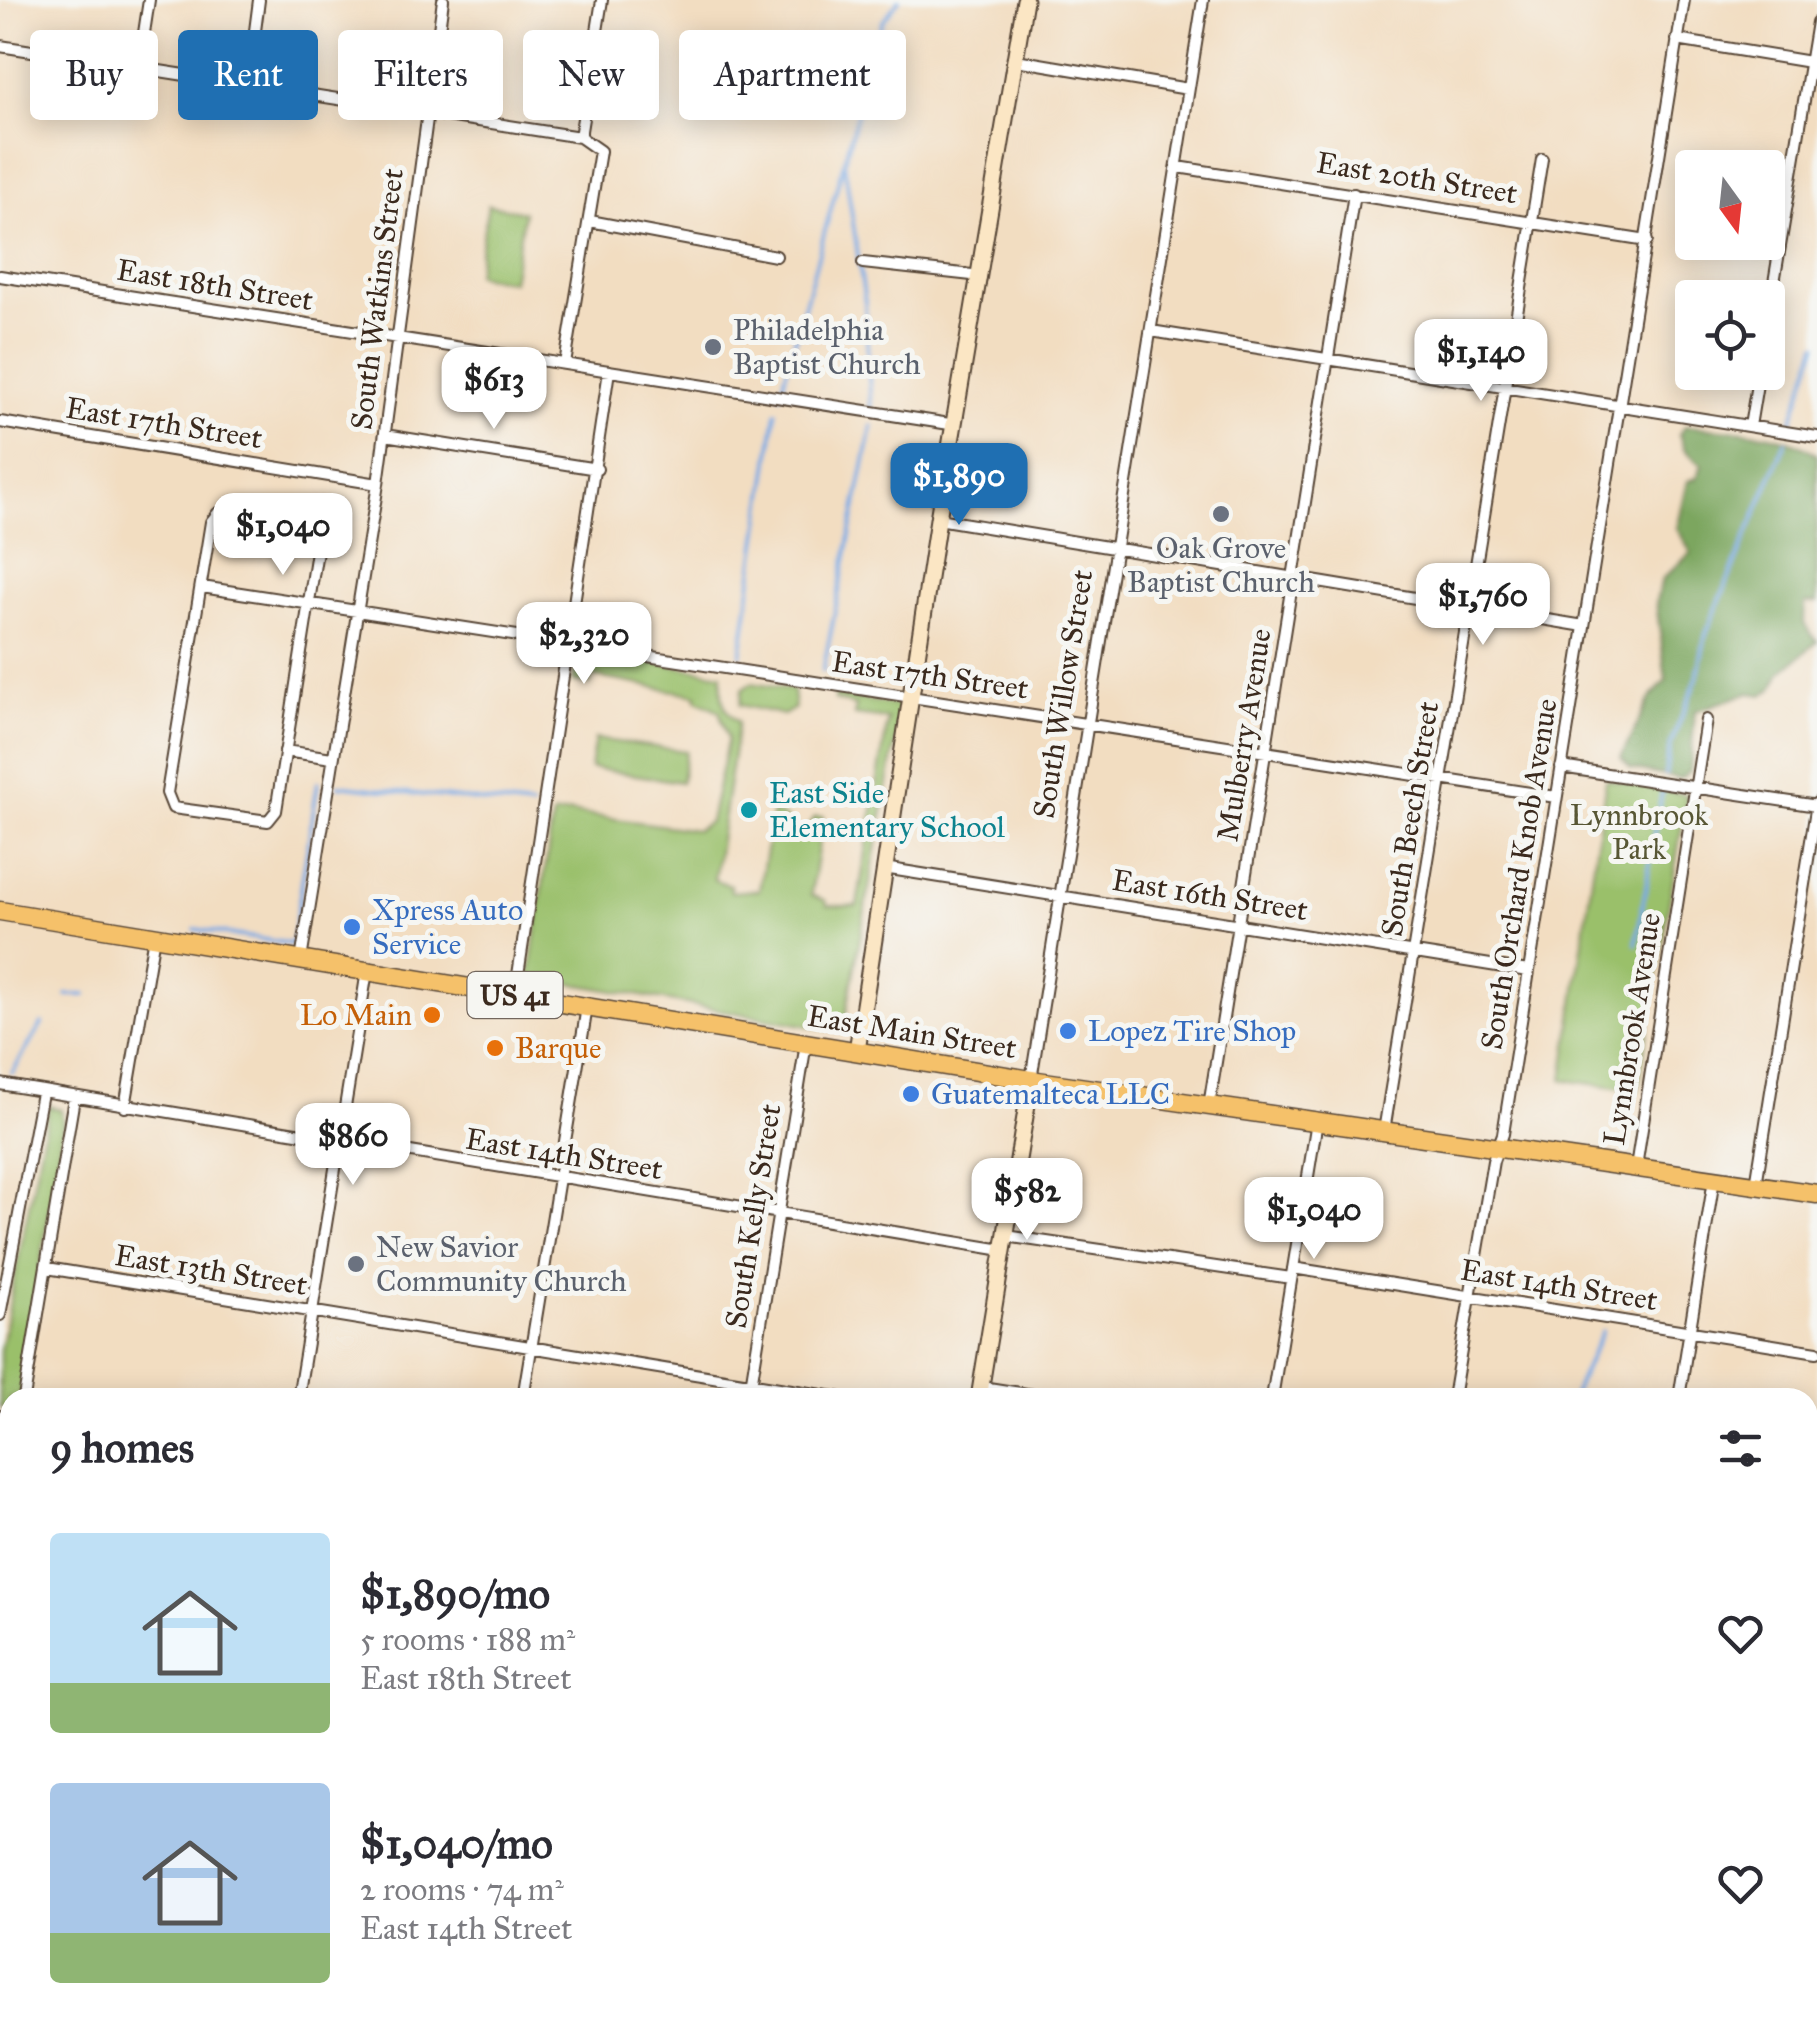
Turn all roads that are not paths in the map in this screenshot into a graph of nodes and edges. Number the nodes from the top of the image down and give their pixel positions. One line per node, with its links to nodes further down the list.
1 (149, 0): 9 (street)
2 (259, 0): 10 (street)
3 (443, 0): 11 (street, South Watkins Street)
4 (602, 0): 20 (street)
5 (1025, 0): 15 (main road)
6 (1203, 0): 17 (street, South Willow Street)
7 (1684, 0): 12 (street, South Orchard Knob Avenue)
8 (1817, 22): 16 (street)
9 (144, 30)
10 (255, 30)
11 (438, 30)
12 (1677, 40): 16 (street); 26 (street, South Orchard Knob Avenue)
13 (0, 46): 14 (street)
14 (30, 50)
15 (1016, 60): 17 (street); 30 (main road)
16 (1810, 62): 31 (street)
17 (1188, 89): 22 (street, South Willow Street)
18 (424, 120): 33 (street, South Watkins Street)
19 (465, 120): 20 (street)
20 (580, 137): 24 (street)
21 (1542, 159): 25 (street, South Beech Street)
22 (1178, 167): 23 (street, East 20th Street); 32 (street, South Willow Street)
23 (1354, 194): 25 (street, East 20th Street); 34 (street, Mulberry Avenue)
24 (590, 221): 27 (street); 35 (street)
25 (1532, 222): 26 (street, East 20th Street); 37 (street, South Beech Street)
26 (1647, 242): 39 (street, South Orchard Knob Avenue)
27 (776, 256)
28 (863, 263): 30 (street)
29 (0, 276): 33 (street, East 18th Street)
30 (981, 276): 41 (main road)
31 (1774, 280)
32 (1151, 331): 34 (street); 48 (street, South Willow Street)
33 (396, 338): 35 (street, East 18th Street); 43 (street, South Watkins Street)
34 (1329, 358): 37 (street); 49 (street, Mulberry Avenue)
35 (564, 364): 36 (street, East 18th Street)
36 (610, 371): 41 (street, East 18th Street); 45 (street)
37 (1504, 387): 39 (street); 52 (street, South Beech Street)
38 (1755, 390): 42 (street)
39 (1621, 408): 42 (street); 54 (street, South Orchard Knob Avenue)
40 (0, 422): 46 (street, East 17th Street)
41 (957, 425): 47 (main road)
42 (1750, 426): 44 (street)
43 (386, 435): 45 (street); 46 (street, South Watkins Street)
44 (1817, 438)
45 (596, 469): 55 (street)
46 (378, 484): 53 (street, South Watkins Street)
47 (938, 519): 48 (street); 56 (main road)
48 (1115, 548): 49 (street); 58 (street, South Willow Street)
49 (1294, 574): 52 (street); 59 (street, Mulberry Avenue)
50 (202, 588): 51 (street, East 17th Street); 51 (street); 60 (street)
51 (308, 602): 53 (street, East 17th Street); 60 (street)
52 (1469, 606): 54 (street); 63 (street, South Beech Street)
53 (357, 611): 55 (street, East 17th Street); 61 (street, South Watkins Street)
54 (1584, 626): 62 (street, South Orchard Knob Avenue)
55 (571, 641): 56 (street, East 17th Street); 76 (street)
56 (912, 698): 58 (street, East 17th Street); 67 (main road)
57 (1706, 720): 64 (street, Lynnbrook Avenue)
58 (1086, 723): 59 (street, East 17th Street); 68 (street, South Willow Street)
59 (1268, 750): 63 (street, East 17th Street); 70 (street, Mulberry Avenue)
60 (285, 751): 61 (street)
61 (332, 758): 73 (street, South Watkins Street)
62 (1562, 767): 64 (street); 65 (street, South Orchard Knob Avenue)
63 (1443, 779): 65 (street, East 17th Street); 72 (street, South Beech Street)
64 (1695, 788): 66 (street); 90 (street, Lynnbrook Avenue)
65 (1556, 796): 75 (street, South Orchard Knob Avenue)
66 (1817, 804): 93 (street)
67 (884, 868): 68 (street, East 16th Street); 79 (main road)
68 (1058, 896): 70 (street, East 16th Street); 80 (street, South Willow Street)
69 (0, 911): 71 (main road, East Main Street / US 41)
70 (1238, 924): 72 (street, East 16th Street); 84 (street, Mulberry Avenue)
71 (154, 936): 73 (main road, East Main Street / US 41); 85 (street)
72 (1413, 952): 75 (street, East 16th Street); 87 (street, South Beech Street)
73 (301, 960): 74 (main road, East Main Street / US 41)
74 (367, 971): 76 (main road, East Main Street / US 41); 88 (street)
75 (1528, 971): 89 (street, South Orchard Knob Avenue)
76 (515, 996): 77 (main road, East Main Street / US 41)
77 (588, 1007): 78 (main road, East Main Street / US 41); 91 (street)
78 (806, 1043): 79 (main road, East Main Street / US 41); 95 (street, South Kelly Street)
79 (857, 1051): 80 (main road, East Main Street / US 41)
80 (1031, 1080): 84 (main road, East Main Street / US 41); 96 (main road, South Willow Street)
81 (0, 1084): 82 (street, East 14th Street)
82 (42, 1092): 83 (street, East 14th Street); 101 (street)
83 (74, 1098): 85 (street, East 14th Street); 97 (street)
84 (1208, 1106): 86 (main road, East Main Street / US 41)
85 (125, 1107): 88 (street, East 14th Street)
86 (1317, 1121): 87 (main road, East Main Street / US 41); 98 (street)
87 (1384, 1131): 89 (main road, East Main Street / US 41)
88 (340, 1142): 91 (street, East 14th Street); 100 (street)
89 (1498, 1148): 90 (main road, East Main Street / US 41); 99 (street, South Orchard Knob Avenue)
90 (1636, 1168): 92 (main road, East Main Street / US 41)
91 (559, 1178): 95 (street, East 14th Street); 103 (street)
92 (1714, 1179): 93 (main road, East Main Street / US 41); 102 (street)
93 (1756, 1185): 94 (main road, East Main Street / US 41)
94 (1817, 1194)
95 (779, 1214): 96 (street, East 14th Street); 105 (street, South Kelly Street)
96 (1004, 1243): 98 (street, East 14th Street); 111 (main road, South Willow Street)
97 (47, 1268): 100 (street, East 13th Street); 106 (street)
98 (1292, 1273): 99 (street, East 14th Street); 112 (street)
99 (1470, 1296): 102 (street, East 14th Street); 113 (street, South Orchard Knob Avenue)
100 (312, 1312): 103 (street, East 13th Street); 107 (street)
101 (0, 1315)
102 (1690, 1332): 104 (street, East 14th Street); 114 (street)
103 (531, 1345): 105 (street, East 13th Street); 108 (street)
104 (1817, 1352)
105 (751, 1385): 109 (street, South Kelly Street); 110 (street, East 13th Street)
106 (26, 1388)
107 (300, 1388)
108 (525, 1388)
109 (751, 1388)
110 (772, 1388)
111 (982, 1388)
112 (1274, 1388)
113 (1455, 1388)
114 (1681, 1388)

